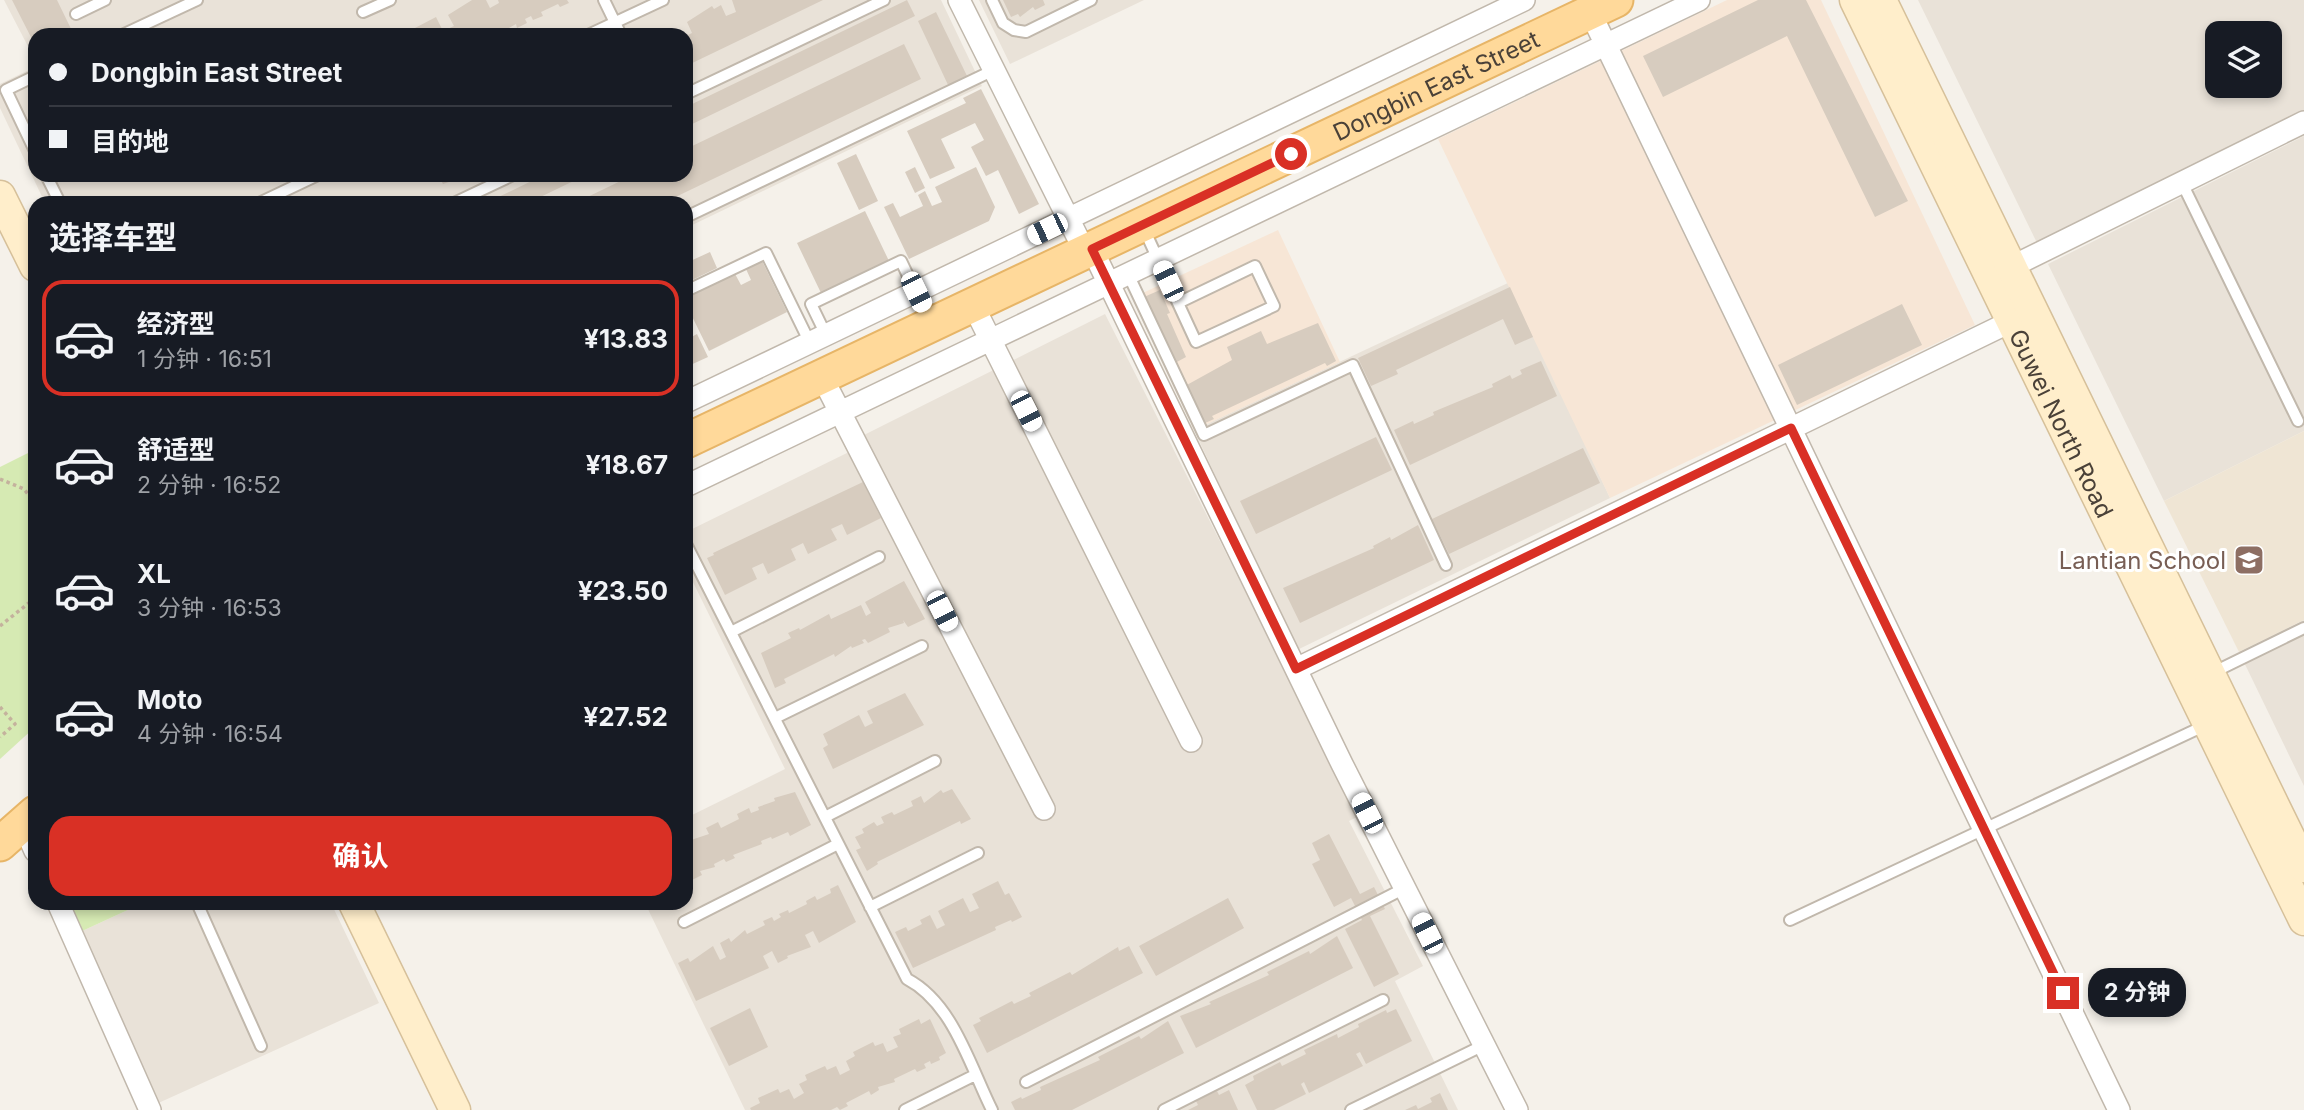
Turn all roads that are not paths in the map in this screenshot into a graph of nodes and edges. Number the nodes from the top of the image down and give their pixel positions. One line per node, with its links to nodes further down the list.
1 (105, 0): 16 (lane)
2 (197, 0): 18 (lane)
3 (390, 0): 15 (lane)
4 (604, 0): 17 (lane)
5 (663, 0): 17 (lane)
6 (884, 0): 24 (lane)
7 (959, 0): 22 (street)
8 (992, 0): 9 (lane)
9 (1091, 0)
10 (1524, 0): 34 (street)
11 (1699, 0): 21 (street)
12 (1855, 0): 45 (main road, Guwei North Road)
13 (1881, 0): 39 (main road, Guwei North Road)
14 (1603, 6): 21 (street); 35 (main road, Dongbin East Street)
15 (363, 12)
16 (76, 14)
17 (615, 23): 19 (lane); 20 (lane)
18 (137, 28)
19 (604, 28)
20 (618, 28)
21 (1606, 45): 38 (street); 53 (street)
22 (994, 69): 33 (lane); 34 (street)
23 (28, 79): 26 (lane)
24 (693, 90)
25 (2304, 122): 29 (street)
26 (28, 136)
27 (303, 182): 31 (lane)
28 (498, 182): 32 (lane)
29 (2182, 183): 39 (street); 52 (lane)
30 (0, 196): 37 (main road)
31 (274, 196)
32 (469, 196)
33 (693, 214)
34 (1069, 219): 36 (street); 42 (street)
35 (1142, 225): 36 (main road, Dongbin East Street); 38 (lane)
36 (1088, 250): 40 (street); 44 (main road, Dongbin East Street)
37 (28, 252)
38 (1158, 260): 40 (street); 43 (lane)
39 (2011, 267): 63 (main road, Guwei North Road)
40 (1118, 279): 48 (street); 58 (lane); 62 (street)
41 (693, 288): 47 (lane)
42 (916, 292): 46 (lane); 47 (street); 47 (lane)
43 (1178, 303): 43 (lane)
44 (973, 305): 46 (main road, Dongbin East Street); 48 (street)
45 (2011, 321): 53 (street); 65 (main road, Guwei North Road)
46 (932, 325): 49 (main road, Dongbin East Street)
47 (818, 339): 50 (street)
48 (991, 340): 51 (street); 66 (street)
49 (822, 377): 51 (street); 54 (main road, Dongbin East Street)
50 (693, 399)
51 (841, 412): 55 (street); 68 (street)
52 (2298, 421)
53 (1791, 428): 62 (street); 70 (street)
54 (693, 438)
55 (693, 483)
56 (879, 557): 60 (lane)
57 (693, 558): 60 (lane)
58 (1446, 565)
59 (2304, 628): 63 (lane)
60 (731, 632): 64 (lane)
61 (922, 646): 64 (lane)
62 (1296, 669): 74 (street)
63 (2210, 674): 73 (main road, Guwei North Road)
64 (775, 718): 69 (lane)
65 (2208, 724): 70 (lane); 80 (main road, Guwei North Road)
66 (1191, 741)
67 (934, 761): 69 (lane)
68 (1044, 809)
69 (825, 817): 71 (lane)
70 (1984, 829): 79 (lane); 94 (street)
71 (838, 844): 75 (lane); 81 (lane)
72 (978, 853): 75 (lane)
73 (2304, 867)
74 (1405, 888): 83 (street); 86 (lane)
75 (870, 907): 85 (lane)
76 (61, 910): 87 (street)
77 (200, 910): 84 (lane)
78 (357, 910): 88 (main road)
79 (1790, 920)
80 (2304, 920)
81 (684, 922)
82 (1383, 1000): 91 (lane)
83 (1484, 1045): 92 (lane); 93 (street)
84 (261, 1046)
85 (975, 1075): 89 (lane); 90 (lane)
86 (1026, 1082)
87 (149, 1110)
88 (455, 1110)
89 (905, 1110)
90 (992, 1110)
91 (1164, 1110)
92 (1351, 1110)
93 (1517, 1110)
94 (2119, 1110)

